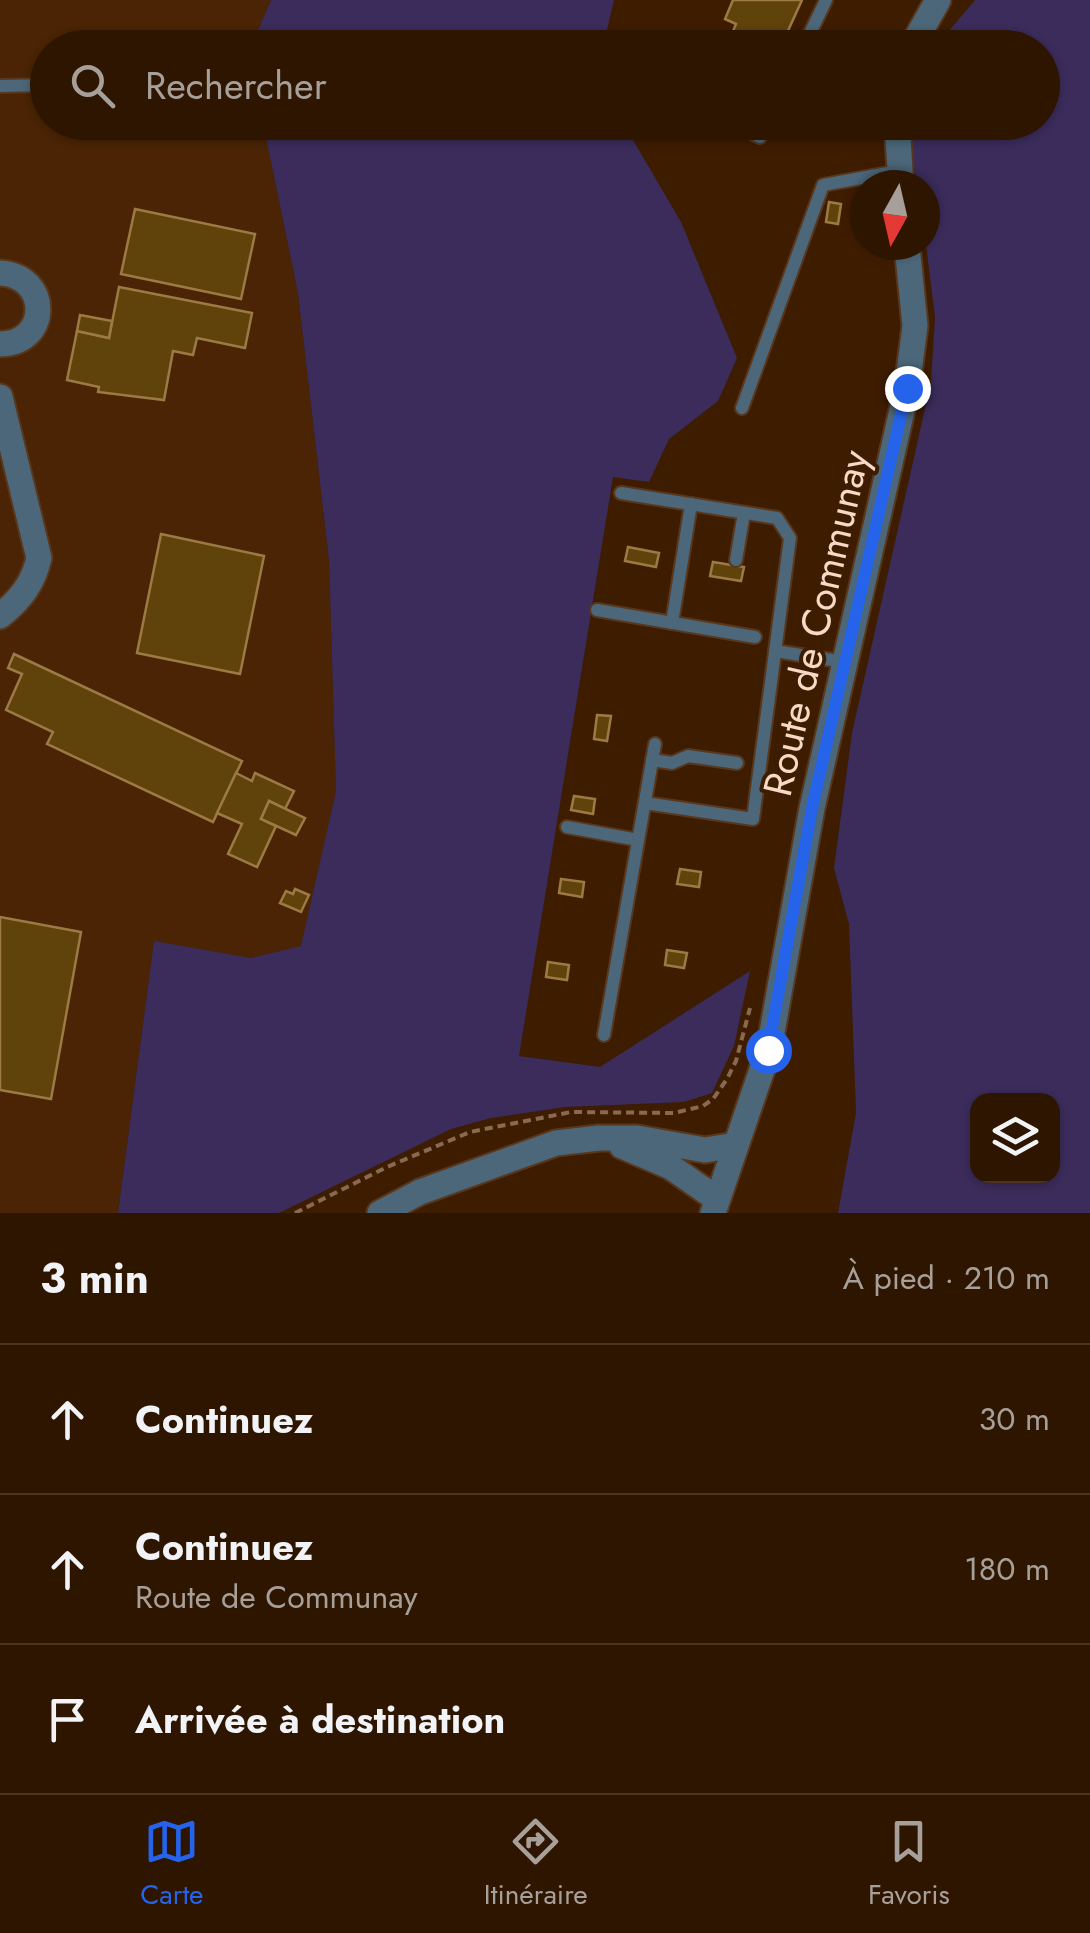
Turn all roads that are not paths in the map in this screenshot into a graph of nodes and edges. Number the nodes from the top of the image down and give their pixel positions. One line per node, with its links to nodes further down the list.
1 (826, 0): 3 (lane)
2 (938, 0): 4 (street)
3 (812, 30)
4 (921, 30)
5 (0, 86): 6 (lane)
6 (30, 86)
7 (898, 140): 8 (street)
8 (900, 170)
9 (850, 182): 14 (lane)
10 (910, 260): 24 (street, Route de Communay)
11 (0, 273): 12 (street)
12 (0, 344)
13 (0, 397): 20 (street)
14 (742, 408)
15 (622, 493): 16 (lane)
16 (692, 504): 17 (lane); 21 (lane)
17 (744, 513): 18 (lane); 23 (lane)
18 (736, 560)
19 (597, 610): 21 (lane)
20 (0, 616)
21 (672, 623): 22 (lane)
22 (755, 637)
23 (775, 652): 24 (lane); 28 (lane)
24 (845, 662): 33 (street, Route de Communay)
25 (655, 744): 26 (lane)
26 (652, 760): 27 (lane); 28 (lane)
27 (737, 763)
28 (645, 804): 30 (lane)
29 (567, 827): 30 (lane)
30 (638, 840): 31 (lane)
31 (604, 1034)
32 (607, 1139): 33 (street); 34 (street); 35 (street)
33 (736, 1145): 34 (street, Route de Communay)
34 (715, 1206)
35 (380, 1213)

